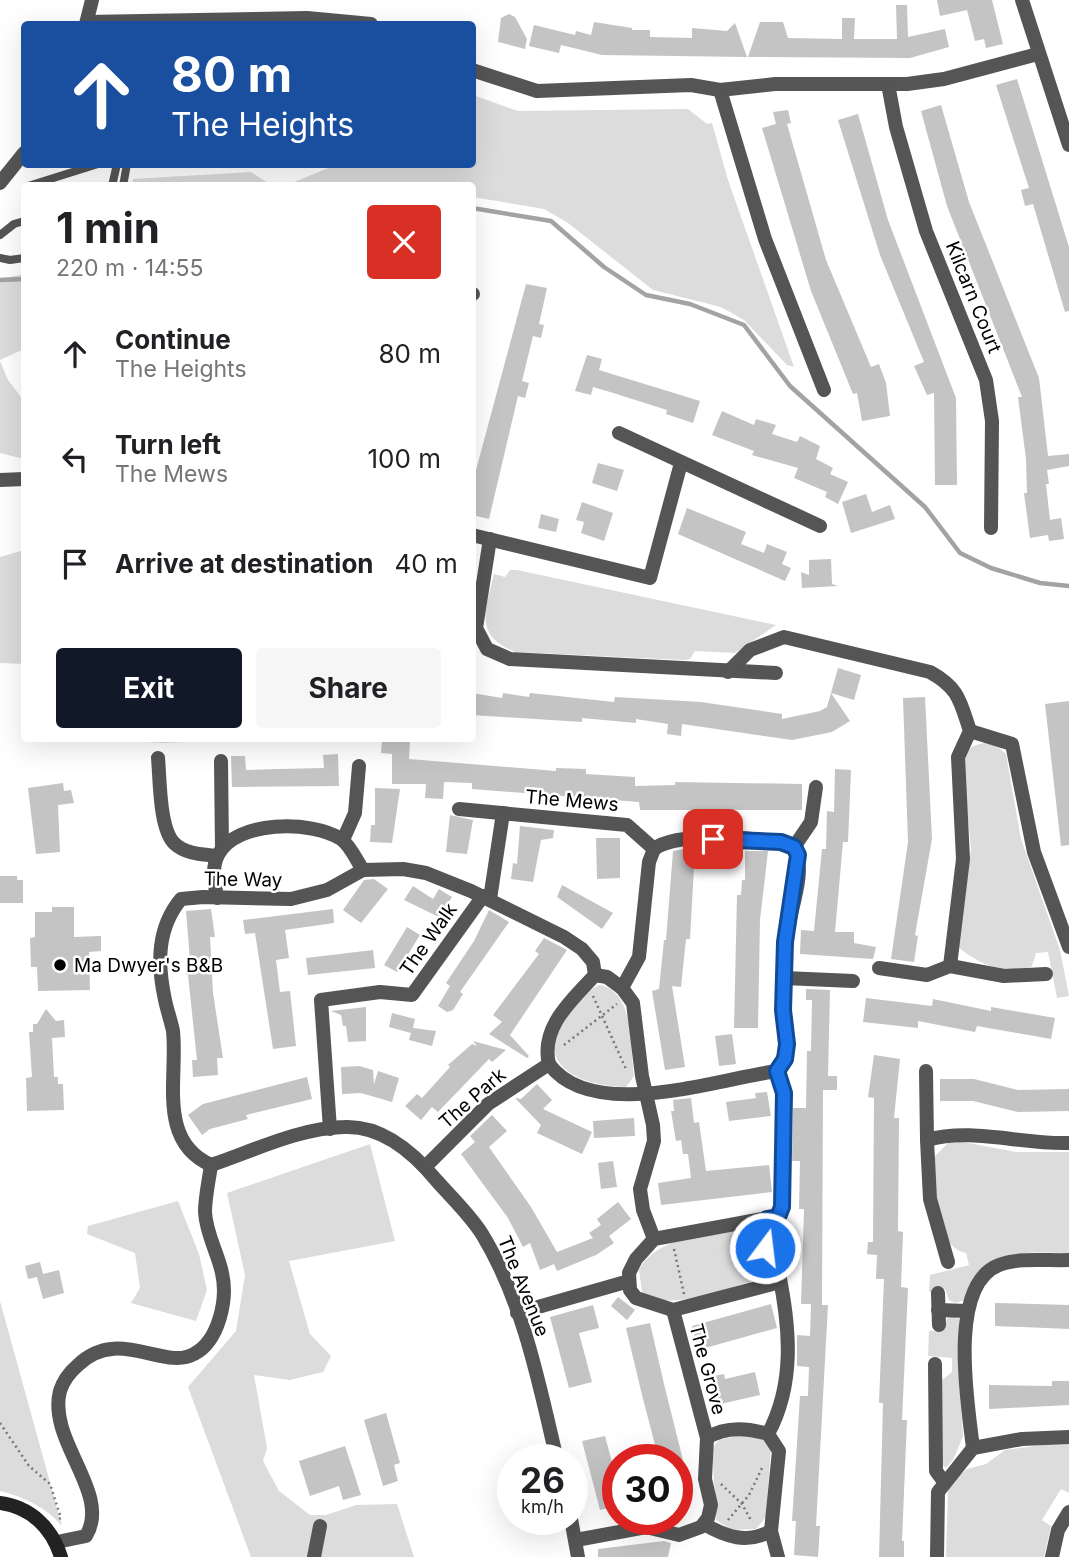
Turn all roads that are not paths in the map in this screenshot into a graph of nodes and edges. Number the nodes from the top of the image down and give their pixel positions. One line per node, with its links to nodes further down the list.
1 (92, 0): 3 (street)
2 (1022, 0): 6 (street)
3 (87, 21)
4 (175, 21): 5 (street)
5 (338, 21)
6 (1038, 54): 8 (street); 10 (street)
7 (476, 71): 9 (street)
8 (888, 84): 9 (street); 25 (street, Kilcarn Court)
9 (720, 90): 19 (street)
10 (1069, 145)
11 (21, 157): 14 (street)
12 (85, 168): 13 (lane)
13 (41, 182)
14 (0, 183)
15 (21, 222): 16 (lane)
16 (0, 235)
17 (0, 258): 18 (lane)
18 (21, 259)
19 (824, 390)
20 (619, 433): 21 (street)
21 (681, 463): 24 (street); 27 (street)
22 (21, 479): 23 (street)
23 (0, 480)
24 (820, 526)
25 (991, 528)
26 (476, 536): 27 (street)
27 (490, 539): 28 (street)
28 (728, 672): 29 (street); 30 (street)
29 (776, 673)
30 (970, 731): 44 (street); 45 (street)
31 (158, 758): 40 (street)
32 (221, 761): 40 (street)
33 (359, 766): 37 (street)
34 (816, 787): 38 (street)
35 (459, 809): 36 (street, The Mews)
36 (503, 813): 39 (street, The Mews); 42 (street, The Mews)
37 (343, 840): 40 (street); 41 (street)
38 (794, 847): 39 (street); 48 (street)
39 (654, 849): 51 (street)
40 (220, 852): 43 (street)
41 (363, 870): 42 (street, The Way); 43 (street, The Way)
42 (486, 897): 49 (street, The Way); 56 (street, The Walk)
43 (217, 898): 59 (street, The Way)
44 (1069, 947)
45 (950, 966): 46 (street); 47 (street)
46 (878, 968)
47 (1046, 974)
48 (784, 978): 50 (street); 53 (street)
49 (591, 979): 51 (street); 52 (street)
50 (853, 981)
51 (625, 991): 55 (street)
52 (548, 1061): 55 (street); 60 (street, The Park)
53 (777, 1071): 55 (street); 61 (street)
54 (926, 1071): 57 (street)
55 (646, 1095): 62 (street)
56 (330, 1129): 59 (street, The Avenue); 60 (street, The Avenue)
57 (927, 1140): 58 (street); 64 (street)
58 (1069, 1143)
59 (211, 1165): 87 (street)
60 (425, 1167): 71 (street, The Avenue)
61 (767, 1219): 62 (street); 66 (street)
62 (653, 1239): 65 (street)
63 (1069, 1260): 70 (street)
64 (948, 1262)
65 (629, 1281): 68 (street); 71 (street)
66 (780, 1282): 68 (street); 74 (street)
67 (938, 1293): 69 (street)
68 (679, 1308): 76 (street, The Grove)
69 (938, 1310): 70 (street); 72 (street)
70 (967, 1311): 78 (street)
71 (517, 1313): 77 (street, The Avenue)
72 (939, 1325)
73 (935, 1364): 79 (street)
74 (770, 1436): 76 (street, The Grove); 84 (street)
75 (1069, 1437): 78 (street)
76 (707, 1438): 83 (street, The Grove)
77 (553, 1444)
78 (972, 1448): 79 (street)
79 (944, 1482): 92 (street)
80 (0, 1503): 87 (street)
81 (1069, 1512): 93 (street)
82 (320, 1526): 89 (street)
83 (710, 1527): 84 (street); 86 (street)
84 (771, 1531): 91 (street)
85 (575, 1535): 86 (street)
86 (576, 1540): 90 (street)
87 (57, 1542): 88 (street)
88 (61, 1557)
89 (314, 1557)
90 (578, 1557)
91 (778, 1557)
92 (937, 1557)
93 (1052, 1557)

